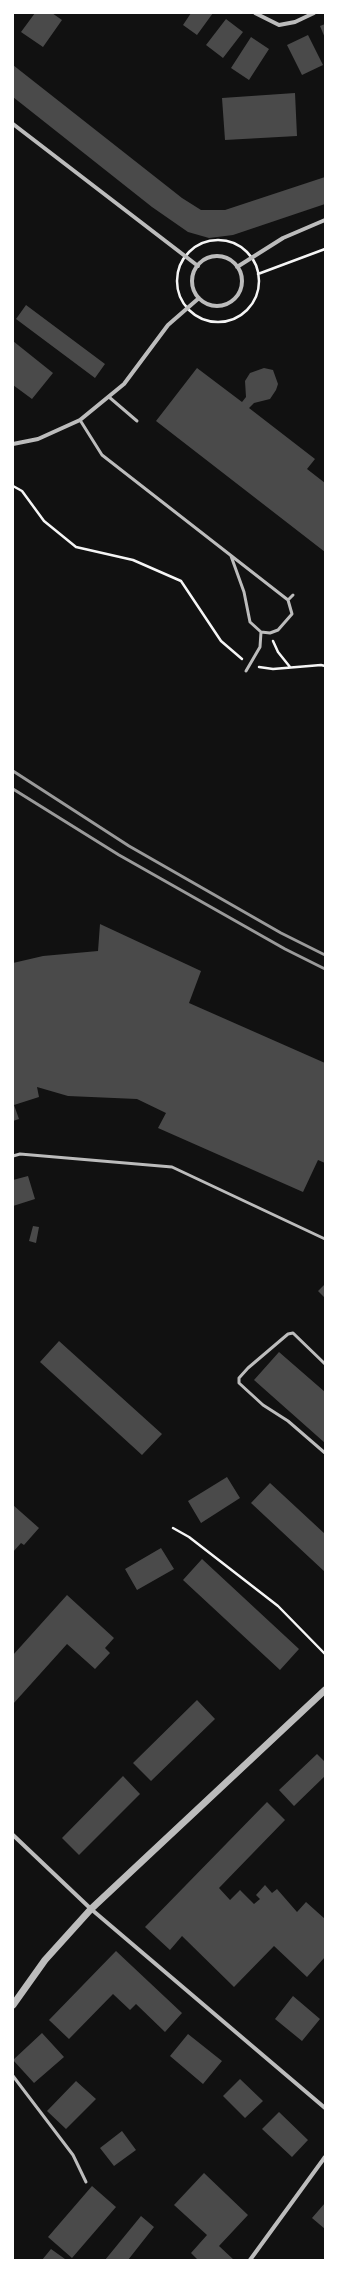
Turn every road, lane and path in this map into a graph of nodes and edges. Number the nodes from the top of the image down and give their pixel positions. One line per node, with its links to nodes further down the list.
1 (255, 13): 2 (street)
2 (314, 13)
3 (13, 124): 6 (street)
4 (325, 220): 7 (street)
5 (325, 249): 10 (path)
6 (185, 256): 7 (path); 8 (street); 12 (path)
7 (252, 258): 9 (street); 10 (path)
8 (198, 266): 9 (street); 11 (street)
9 (237, 267): 11 (street)
10 (258, 274): 12 (path)
11 (199, 298): 12 (street)
12 (187, 309): 13 (street)
13 (109, 397): 14 (street); 15 (lane)
14 (80, 420): 16 (street); 18 (lane)
15 (137, 421)
16 (13, 444)
17 (13, 486): 23 (path)
18 (231, 556): 20 (lane); 21 (lane)
19 (293, 595): 20 (lane)
20 (288, 600): 22 (lane)
21 (261, 632): 22 (lane); 23 (lane)
22 (270, 633): 25 (path)
23 (250, 665): 25 (path); 26 (lane)
24 (325, 666): 25 (path)
25 (291, 667)
26 (246, 671)
27 (13, 1156): 28 (lane)
28 (325, 1239)
29 (325, 1364): 30 (lane)
30 (325, 1453)
31 (173, 1528): 32 (path)
32 (325, 1654)
33 (325, 1690): 35 (street)
34 (13, 1835): 35 (street)
35 (91, 1909): 36 (street); 38 (street)
36 (13, 2005)
37 (13, 2076): 40 (lane)
38 (325, 2108)
39 (325, 2157): 41 (street)
40 (86, 2182)
41 (250, 2260)

